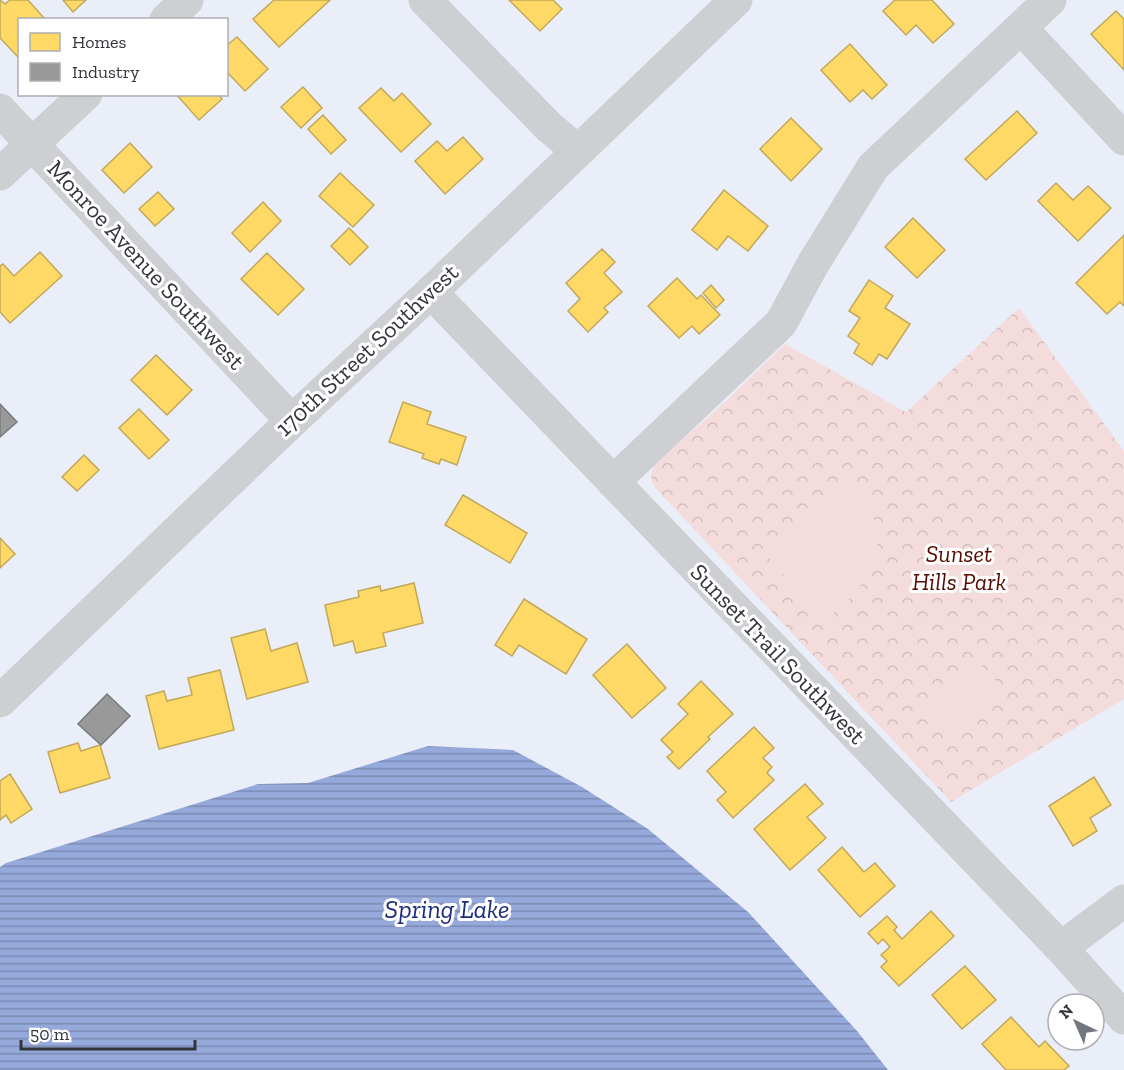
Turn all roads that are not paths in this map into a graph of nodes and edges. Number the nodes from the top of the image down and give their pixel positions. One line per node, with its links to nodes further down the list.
1 (187, 0): 5 (street)
2 (425, 0): 11 (street)
3 (736, 0): 11 (street, 170th Street Southwest)
4 (1050, 0): 6 (street)
5 (168, 18)
6 (1021, 27): 9 (street); 15 (street)
7 (84, 96): 10 (street)
8 (0, 110): 10 (street, Monroe Avenue Southwest)
9 (1124, 139)
10 (32, 144): 12 (street); 14 (street, Monroe Avenue Southwest)
11 (578, 150): 13 (street, 170th Street Southwest)
12 (0, 174)
13 (431, 291): 14 (street, 170th Street Southwest); 15 (street, Sunset Trail Southwest)
14 (292, 421): 16 (street, 170th Street Southwest)
15 (613, 482): 18 (street, Sunset Trail Southwest)
16 (0, 701)
17 (1124, 901): 18 (street)
18 (1061, 948): 19 (street, Sunset Trail Southwest)
19 (1124, 1018)

